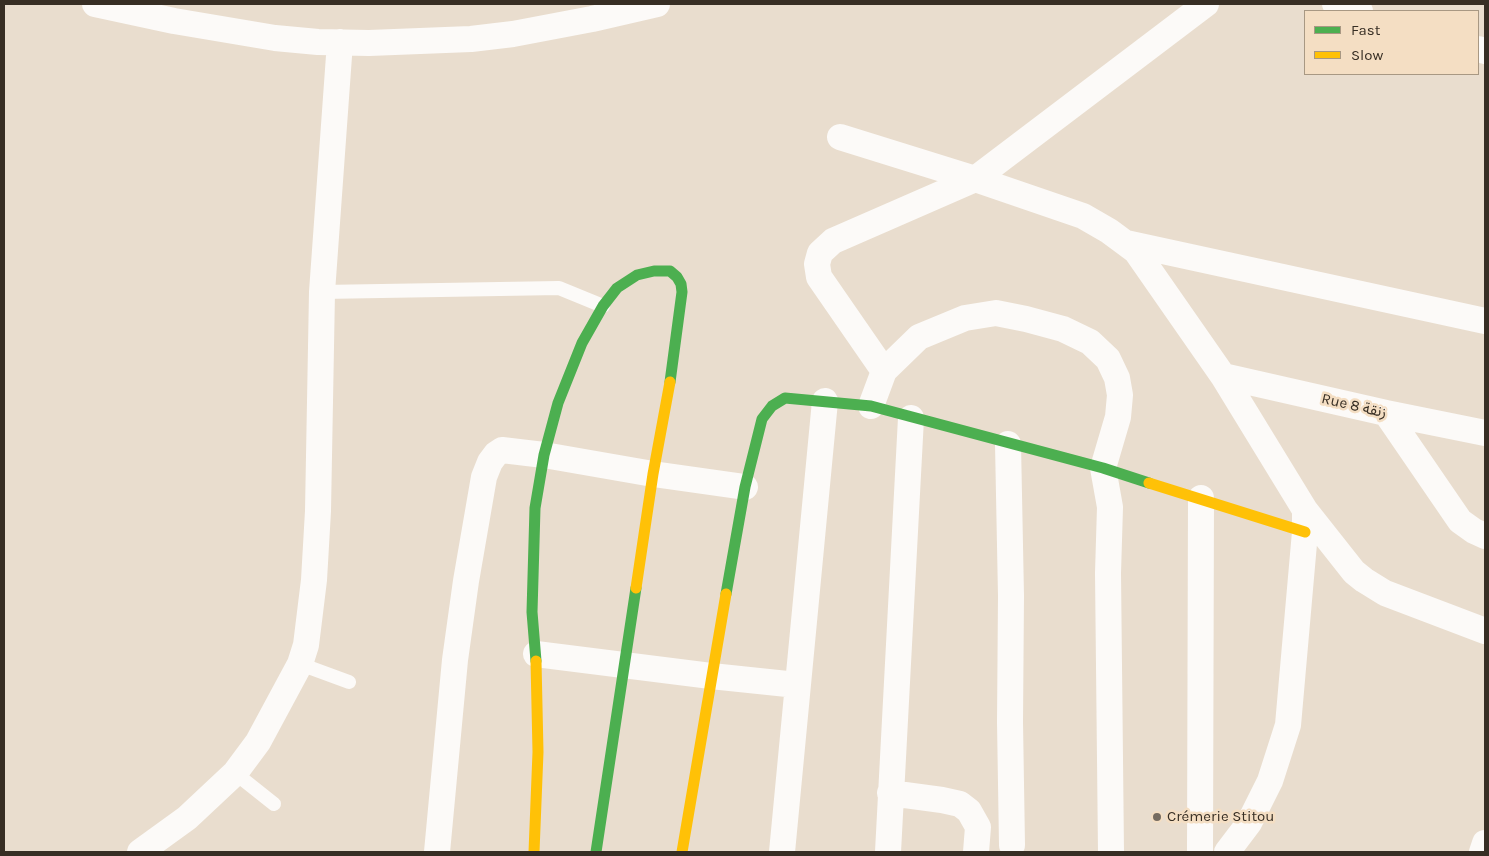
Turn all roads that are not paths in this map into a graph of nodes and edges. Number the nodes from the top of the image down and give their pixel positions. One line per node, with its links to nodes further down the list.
1 (95, 4): 5 (street)
2 (657, 4): 4 (street)
3 (1206, 4): 7 (street)
4 (560, 14): 5 (street)
5 (340, 42): 9 (street)
6 (840, 137): 7 (street)
7 (975, 179): 8 (street); 12 (street)
8 (1126, 243): 11 (street); 13 (street)
9 (322, 292): 10 (lane); 29 (street)
10 (603, 306): 20 (street); 22 (street)
11 (1485, 321)
12 (884, 371): 15 (street); 21 (street)
13 (1224, 376): 16 (street, Rue 8 زنقة); 25 (street)
14 (825, 401): 15 (street); 23 (street); 33 (street)
15 (871, 406): 17 (street)
16 (1386, 413): 18 (street, Rue 8 زنقة); 26 (street)
17 (910, 418): 19 (street); 35 (street)
18 (1485, 433)
19 (1008, 444): 21 (street); 39 (street)
20 (544, 455): 22 (street); 28 (street); 41 (street)
21 (1103, 468): 24 (street); 47 (street)
22 (653, 474): 23 (street); 30 (street)
23 (745, 487): 31 (street)
24 (1201, 498): 25 (street); 48 (street)
25 (1305, 521): 27 (street); 49 (street)
26 (1485, 536)
27 (1485, 631)
28 (536, 654): 30 (street); 42 (street)
29 (300, 664): 32 (lane); 34 (street)
30 (623, 665): 31 (street); 43 (street)
31 (711, 676): 33 (street); 44 (street)
32 (349, 682)
33 (797, 685): 45 (street)
34 (235, 773): 36 (lane); 40 (street)
35 (890, 793): 37 (street); 46 (street)
36 (274, 804)
37 (977, 840): 39 (street)
38 (1485, 843): 50 (street)
39 (1017, 849)
40 (140, 852)
41 (437, 852)
42 (534, 852)
43 (596, 852)
44 (682, 852)
45 (782, 852)
46 (888, 852)
47 (1111, 852)
48 (1200, 852)
49 (1227, 852)
50 (1482, 852)

